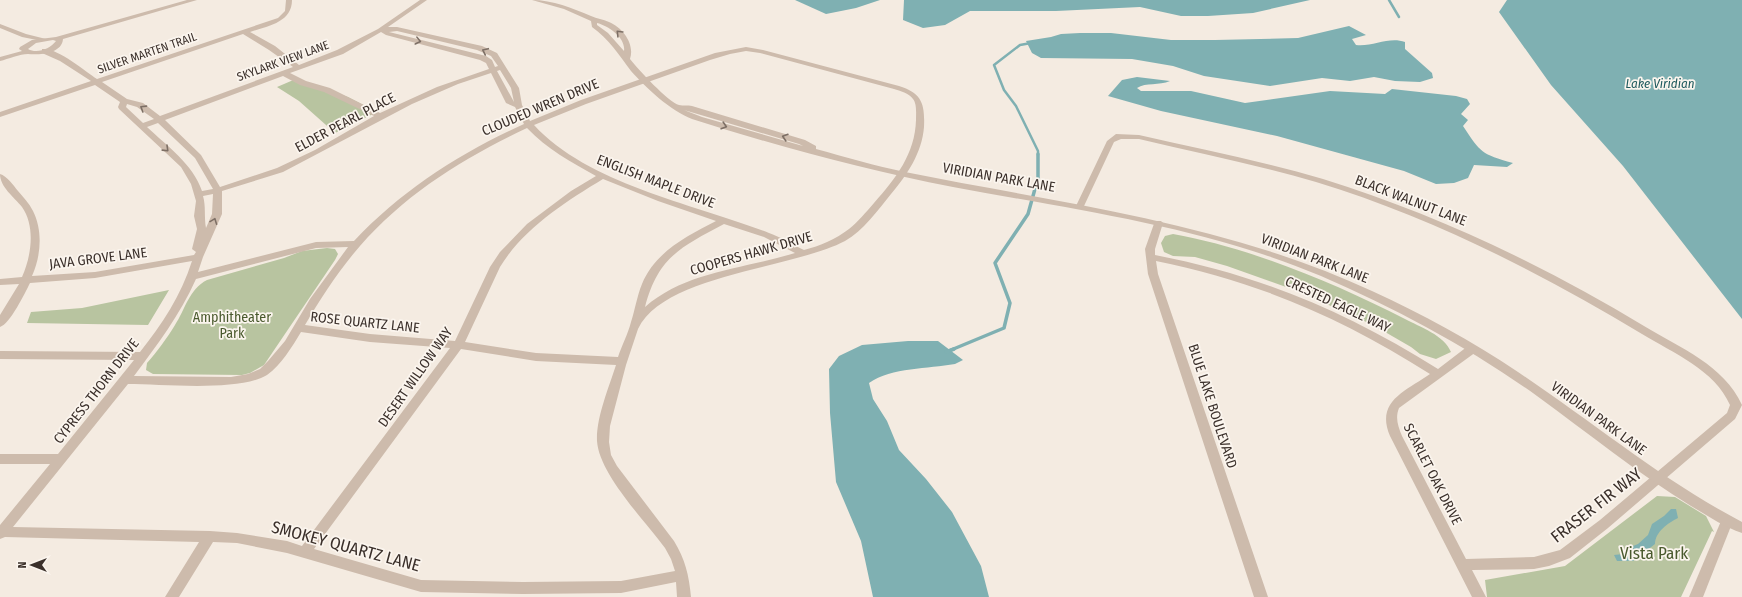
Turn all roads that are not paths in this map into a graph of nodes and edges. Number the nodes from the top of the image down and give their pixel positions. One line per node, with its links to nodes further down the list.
1 (189, 0): 6 (street)
2 (194, 0): 6 (street)
3 (289, 0): 10 (street, SILVER MARTEN TRAIL)
4 (424, 0): 9 (street, SKYLARK VIEW LANE)
5 (534, 0): 7 (street, VIRIDIAN PARK LANE)
6 (182, 3): 13 (street)
7 (594, 20): 19 (street, VIRIDIAN PARK LANE); 19 (street, VIRIDIAN PARK LANE, one-way to 7)
8 (0, 26): 11 (street)
9 (380, 30): 21 (street, SKYLARK VIEW LANE); 22 (street, ENGLISH MAPLE DRIVE, one-way to 9); 23 (street, ENGLISH MAPLE DRIVE, one-way to 23)
10 (245, 32): 21 (street); 26 (street, SILVER MARTEN TRAIL)
11 (24, 36): 12 (street); 14 (street)
12 (42, 38): 13 (street); 14 (street)
13 (59, 40): 15 (street)
14 (27, 48): 17 (street); 18 (street)
15 (55, 48): 17 (street); 20 (street, CYPRESS THORN DRIVE)
16 (748, 49): 25 (street, CLOUDED WREN DRIVE); 34 (street, COOPERS HAWK DRIVE)
17 (45, 51): 20 (street, CYPRESS THORN DRIVE)
18 (0, 58)
19 (627, 58): 25 (street, VIRIDIAN PARK LANE)
20 (63, 59): 26 (street, CYPRESS THORN DRIVE)
21 (298, 67): 24 (street, SKYLARK VIEW LANE)
22 (503, 67): 23 (street, ELDER PEARL PLACE); 28 (street, ENGLISH MAPLE DRIVE)
23 (494, 70): 28 (street, ENGLISH MAPLE DRIVE); 30 (street, ELDER PEARL PLACE)
24 (283, 72): 30 (street); 31 (street, SKYLARK VIEW LANE)
25 (644, 80): 32 (street, CLOUDED WREN DRIVE); 34 (street, VIRIDIAN PARK LANE)
26 (97, 81): 27 (street, CYPRESS THORN DRIVE); 29 (street, SILVER MARTEN TRAIL)
27 (124, 101): 31 (street, CYPRESS THORN DRIVE, one-way to 27); 33 (street, CYPRESS THORN DRIVE)
28 (518, 105): 32 (street, ENGLISH MAPLE DRIVE)
29 (0, 115)
30 (380, 116): 37 (street, ELDER PEARL PLACE)
31 (159, 119): 33 (street, SKYLARK VIEW LANE); 37 (street, CYPRESS THORN DRIVE)
32 (528, 124): 35 (street, ENGLISH MAPLE DRIVE); 42 (street, CLOUDED WREN DRIVE)
33 (142, 126): 38 (street, CYPRESS THORN DRIVE, one-way to 38)
34 (902, 174): 39 (street, VIRIDIAN PARK LANE); 43 (street, COOPERS HAWK DRIVE)
35 (602, 176): 40 (street, ENGLISH MAPLE DRIVE); 52 (street, DESERT WILLOW WAY)
36 (0, 177): 47 (street)
37 (218, 190): 38 (street, ELDER PEARL PLACE); 44 (street, CYPRESS THORN DRIVE, one-way to 37)
38 (198, 195): 44 (street, CYPRESS THORN DRIVE)
39 (1080, 206): 41 (street, VIRIDIAN PARK LANE); 59 (street, BLACK WALNUT LANE)
40 (724, 220): 43 (street, ENGLISH MAPLE DRIVE); 49 (street)
41 (1158, 223): 45 (street, BLUE LAKE BOULEVARD); 53 (street, VIRIDIAN PARK LANE)
42 (356, 244): 46 (street); 51 (street, CLOUDED WREN DRIVE)
43 (804, 254): 49 (street, COOPERS HAWK DRIVE)
44 (198, 257): 46 (street, CYPRESS THORN DRIVE); 47 (street, JAVA GROVE LANE)
45 (1151, 257): 57 (street, CRESTED EAGLE WAY); 73 (street, BLUE LAKE BOULEVARD)
46 (192, 277): 55 (street, CYPRESS THORN DRIVE)
47 (26, 281): 48 (street, JAVA GROVE LANE); 50 (street)
48 (0, 282)
49 (636, 321): 56 (street)
50 (0, 323)
51 (297, 328): 52 (street, ROSE QUARTZ LANE); 58 (street, CLOUDED WREN DRIVE)
52 (458, 345): 56 (street, ROSE QUARTZ LANE); 67 (street, DESERT WILLOW WAY)
53 (1472, 349): 57 (street, SCARLET OAK DRIVE); 62 (street, VIRIDIAN PARK LANE)
54 (0, 354): 55 (street)
55 (144, 356): 58 (street, CYPRESS THORN DRIVE)
56 (622, 361): 69 (street)
57 (1438, 374): 68 (street, SCARLET OAK DRIVE)
58 (125, 380): 61 (street, CYPRESS THORN DRIVE)
59 (1734, 397): 62 (street, FRASER FIR WAY)
60 (0, 459): 61 (street)
61 (61, 459): 65 (street, CYPRESS THORN DRIVE)
62 (1658, 478): 63 (street, VIRIDIAN PARK LANE); 68 (street, FRASER FIR WAY)
63 (1727, 521): 64 (street, VIRIDIAN PARK LANE); 75 (street)
64 (1742, 528)
65 (1, 533): 66 (street, SMOKEY QUARTZ LANE)
66 (210, 536): 67 (street, SMOKEY QUARTZ LANE); 71 (street)
67 (305, 552): 70 (street, SMOKEY QUARTZ LANE)
68 (1463, 565): 74 (street, SCARLET OAK DRIVE)
69 (682, 575): 70 (street, SMOKEY QUARTZ LANE); 72 (street)
70 (478, 592)
71 (172, 597)
72 (684, 597)
73 (1260, 597)
74 (1479, 597)
75 (1696, 597)

